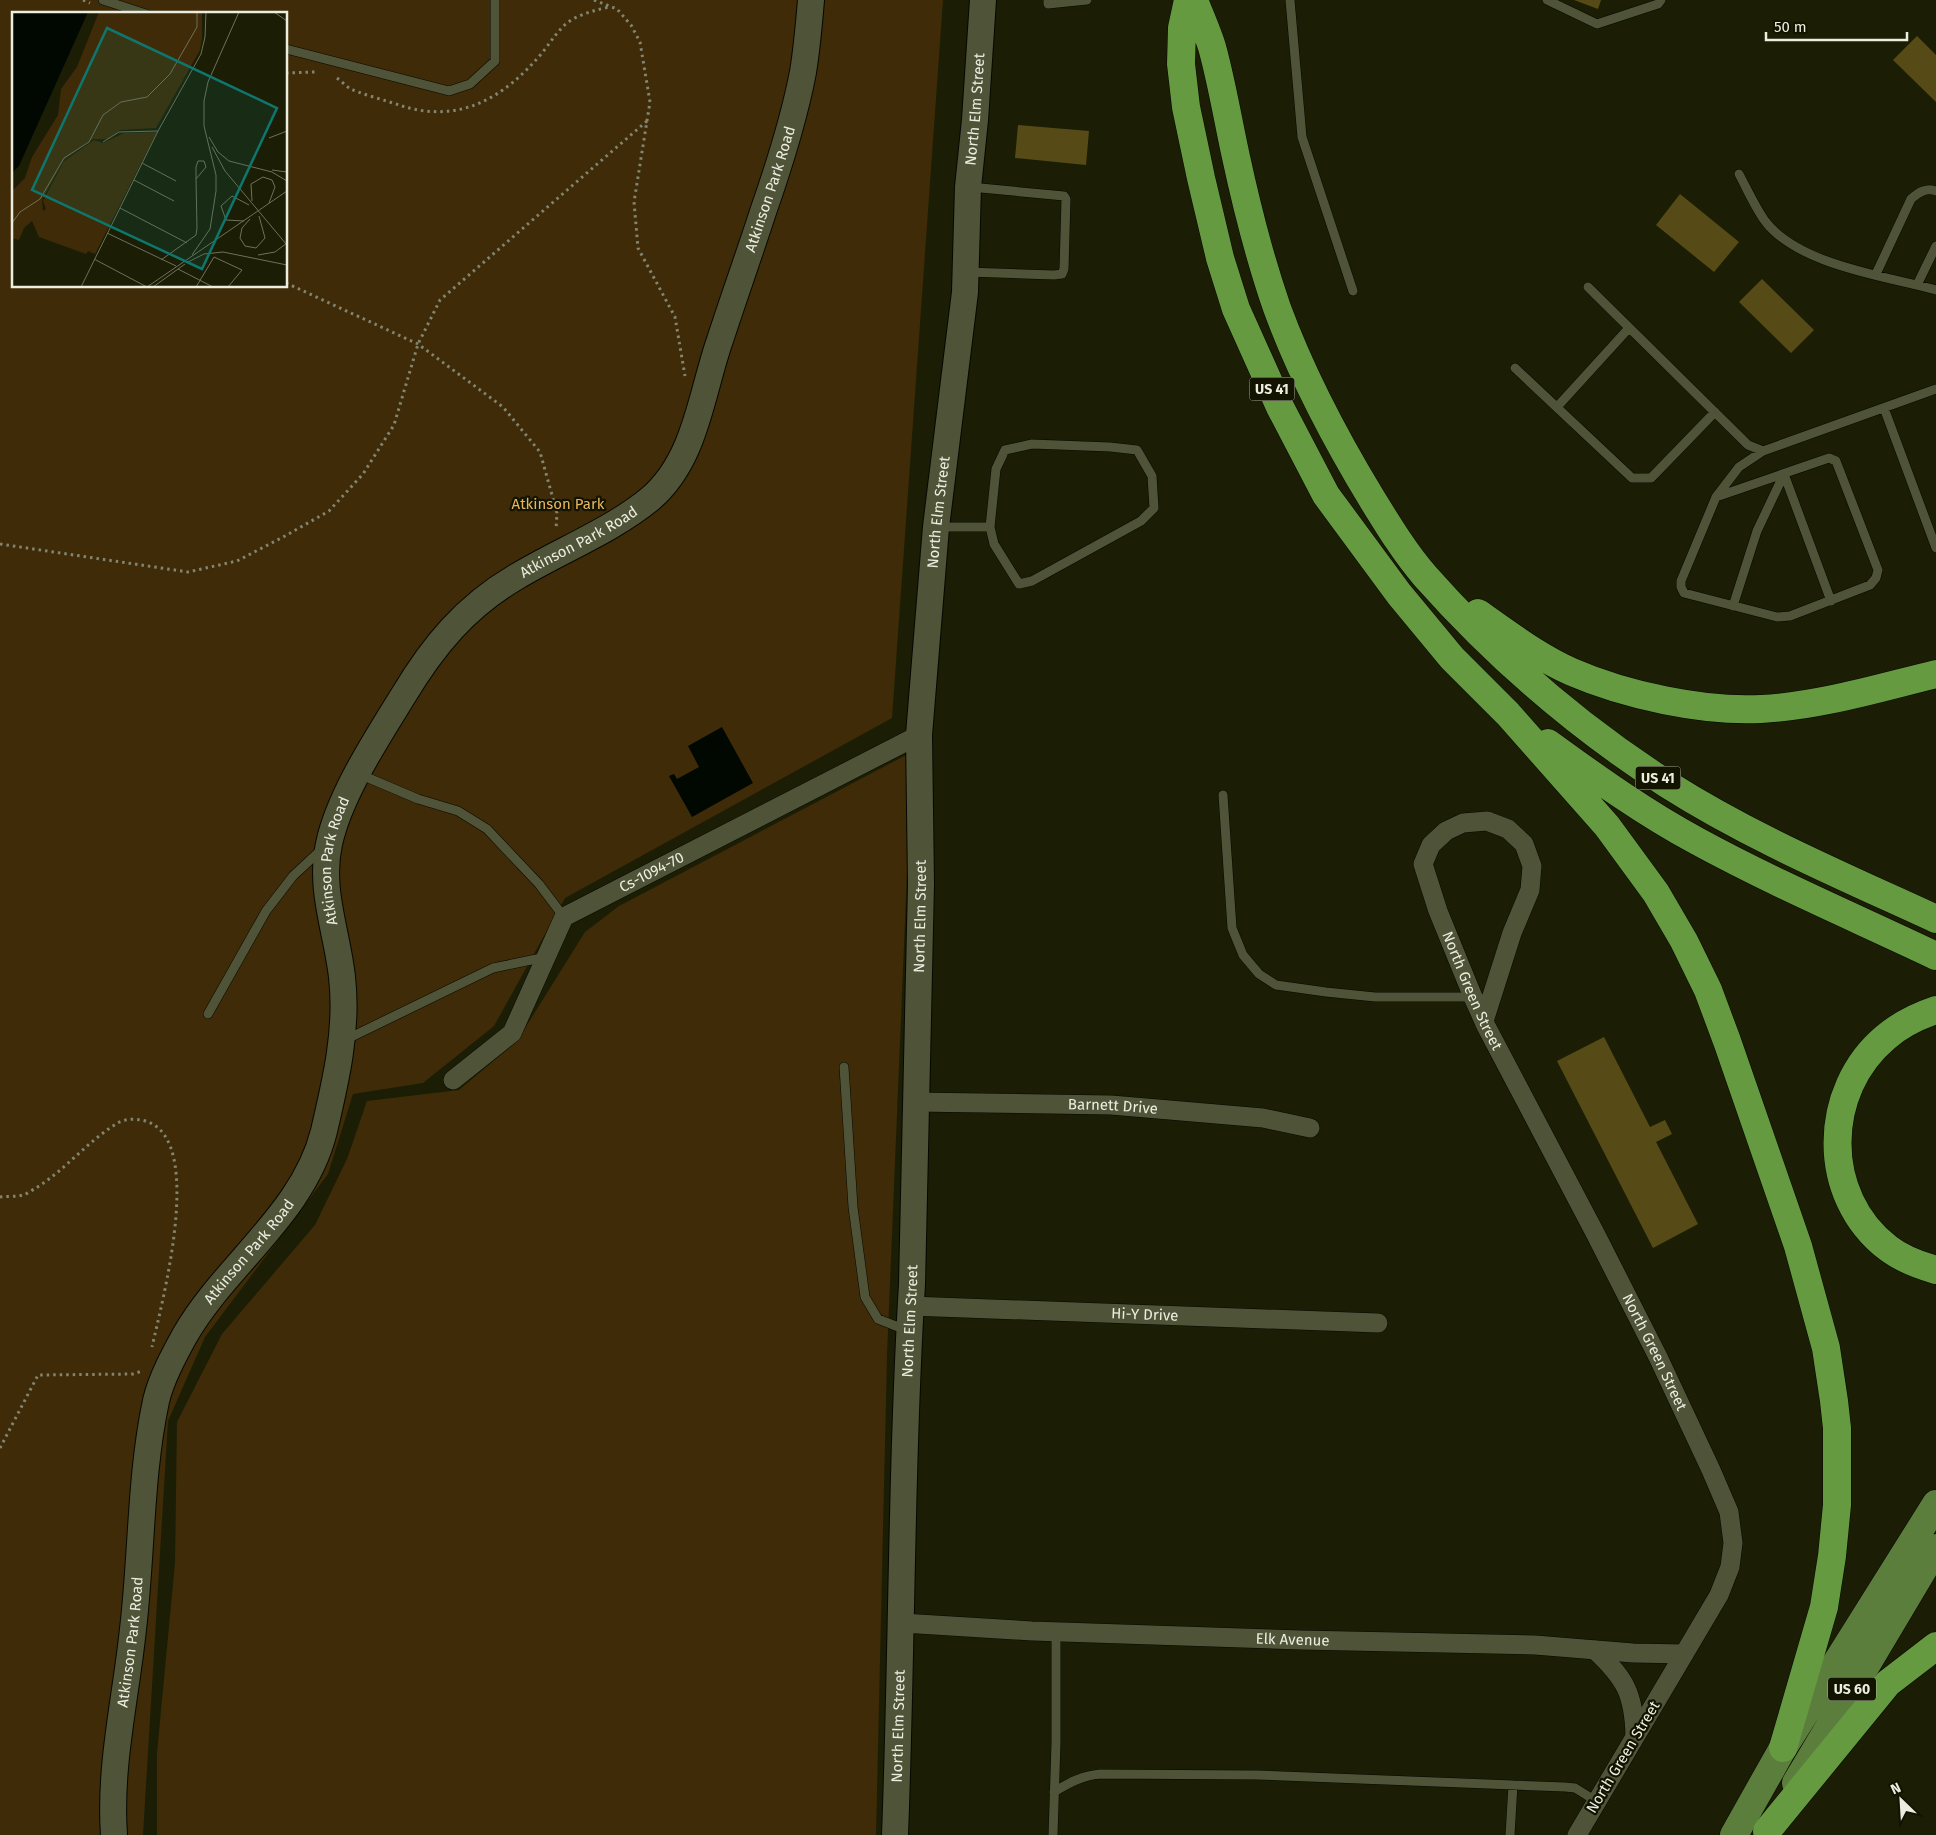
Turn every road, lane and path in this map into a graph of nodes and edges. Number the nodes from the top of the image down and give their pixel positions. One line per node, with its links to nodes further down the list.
1 (103, 0): 13 (lane)
2 (495, 0): 14 (lane)
3 (594, 0): 15 (path)
4 (811, 0): 42 (street, Atkinson Park Road)
5 (983, 0): 17 (street, North Elm Street)
6 (1048, 0): 7 (lane)
7 (1087, 0)
8 (1188, 0): 47 (highway, US 41)
9 (1194, 0): 43 (highway, US 41)
10 (1290, 0): 26 (lane)
11 (1547, 0): 12 (lane)
12 (1661, 0)
13 (140, 12)
14 (288, 50)
15 (647, 121): 28 (path); 30 (path)
16 (1739, 174): 21 (lane)
17 (968, 187): 20 (street, North Elm Street); 20 (lane)
18 (1936, 190): 21 (lane)
19 (1936, 246): 23 (lane)
20 (966, 272): 38 (street, North Elm Street)
21 (1876, 274): 23 (lane)
22 (288, 284): 28 (path)
23 (1918, 285): 25 (lane)
24 (1588, 287): 27 (lane)
25 (1936, 290)
26 (1353, 291)
27 (1630, 328): 32 (lane); 34 (lane)
28 (418, 344): 40 (path); 42 (path)
29 (1515, 368): 32 (lane)
30 (686, 382)
31 (1936, 391): 33 (lane)
32 (1557, 407): 34 (lane)
33 (1884, 408): 35 (lane); 41 (lane)
34 (1715, 412): 35 (lane)
35 (1763, 451): 37 (lane)
36 (1784, 474): 37 (lane); 44 (lane); 44 (lane); 45 (lane)
37 (1716, 497): 45 (lane)
38 (936, 527): 39 (lane); 48 (street, North Elm Street)
39 (990, 527): 39 (lane)
40 (0, 544)
41 (1936, 548)
42 (554, 556): 49 (street, Atkinson Park Road)
43 (1424, 574): 46 (highway); 53 (highway, US 41)
44 (1830, 601): 45 (lane)
45 (1732, 606)
46 (1936, 673)
47 (1508, 714): 54 (highway, US 41); 81 (highway)
48 (919, 736): 52 (street, Cs-1094-70); 63 (street, North Elm Street)
49 (358, 774): 51 (street, Atkinson Park Road); 52 (lane)
50 (1222, 795): 56 (lane)
51 (329, 843): 58 (lane); 60 (street, Atkinson Park Road)
52 (564, 917): 55 (street)
53 (1936, 919)
54 (1936, 956)
55 (546, 957): 60 (lane); 62 (street)
56 (1473, 998): 59 (street, North Green Street); 59 (street, North Green Street)
57 (1936, 1010): 66 (highway)
58 (208, 1014)
59 (1484, 1021): 79 (street, North Green Street)
60 (342, 1041): 86 (street, Atkinson Park Road)
61 (844, 1067): 69 (lane)
62 (453, 1080)
63 (914, 1102): 64 (street, Barnett Drive); 67 (street, North Elm Street)
64 (1310, 1128)
65 (0, 1197): 70 (path)
66 (1936, 1270)
67 (910, 1306): 68 (street, Hi-Y Drive); 69 (street, North Elm Street)
68 (1378, 1323)
69 (908, 1331): 75 (street, North Elm Street)
70 (152, 1348)
71 (146, 1364): 72 (path)
72 (0, 1448)
73 (1936, 1504): 81 (main road, US 60)
74 (1936, 1548): 85 (main road, US 60)
75 (902, 1623): 76 (street, Elk Avenue); 87 (street, North Elm Street)
76 (1056, 1631): 78 (street, Elk Avenue); 83 (lane)
77 (1936, 1646): 85 (highway)
78 (1595, 1650): 79 (street, Elk Avenue); 80 (street)
79 (1684, 1654): 80 (street, North Green Street)
80 (1634, 1736): 84 (street, North Green Street)
81 (1783, 1748): 91 (main road, US 60)
82 (1513, 1785): 83 (lane); 84 (lane); 89 (lane)
83 (1054, 1792): 88 (lane)
84 (1596, 1801): 90 (street, North Green Street)
85 (1766, 1834)
86 (114, 1835)
87 (895, 1835)
88 (1053, 1835)
89 (1510, 1835)
90 (1577, 1835)
91 (1734, 1835)

